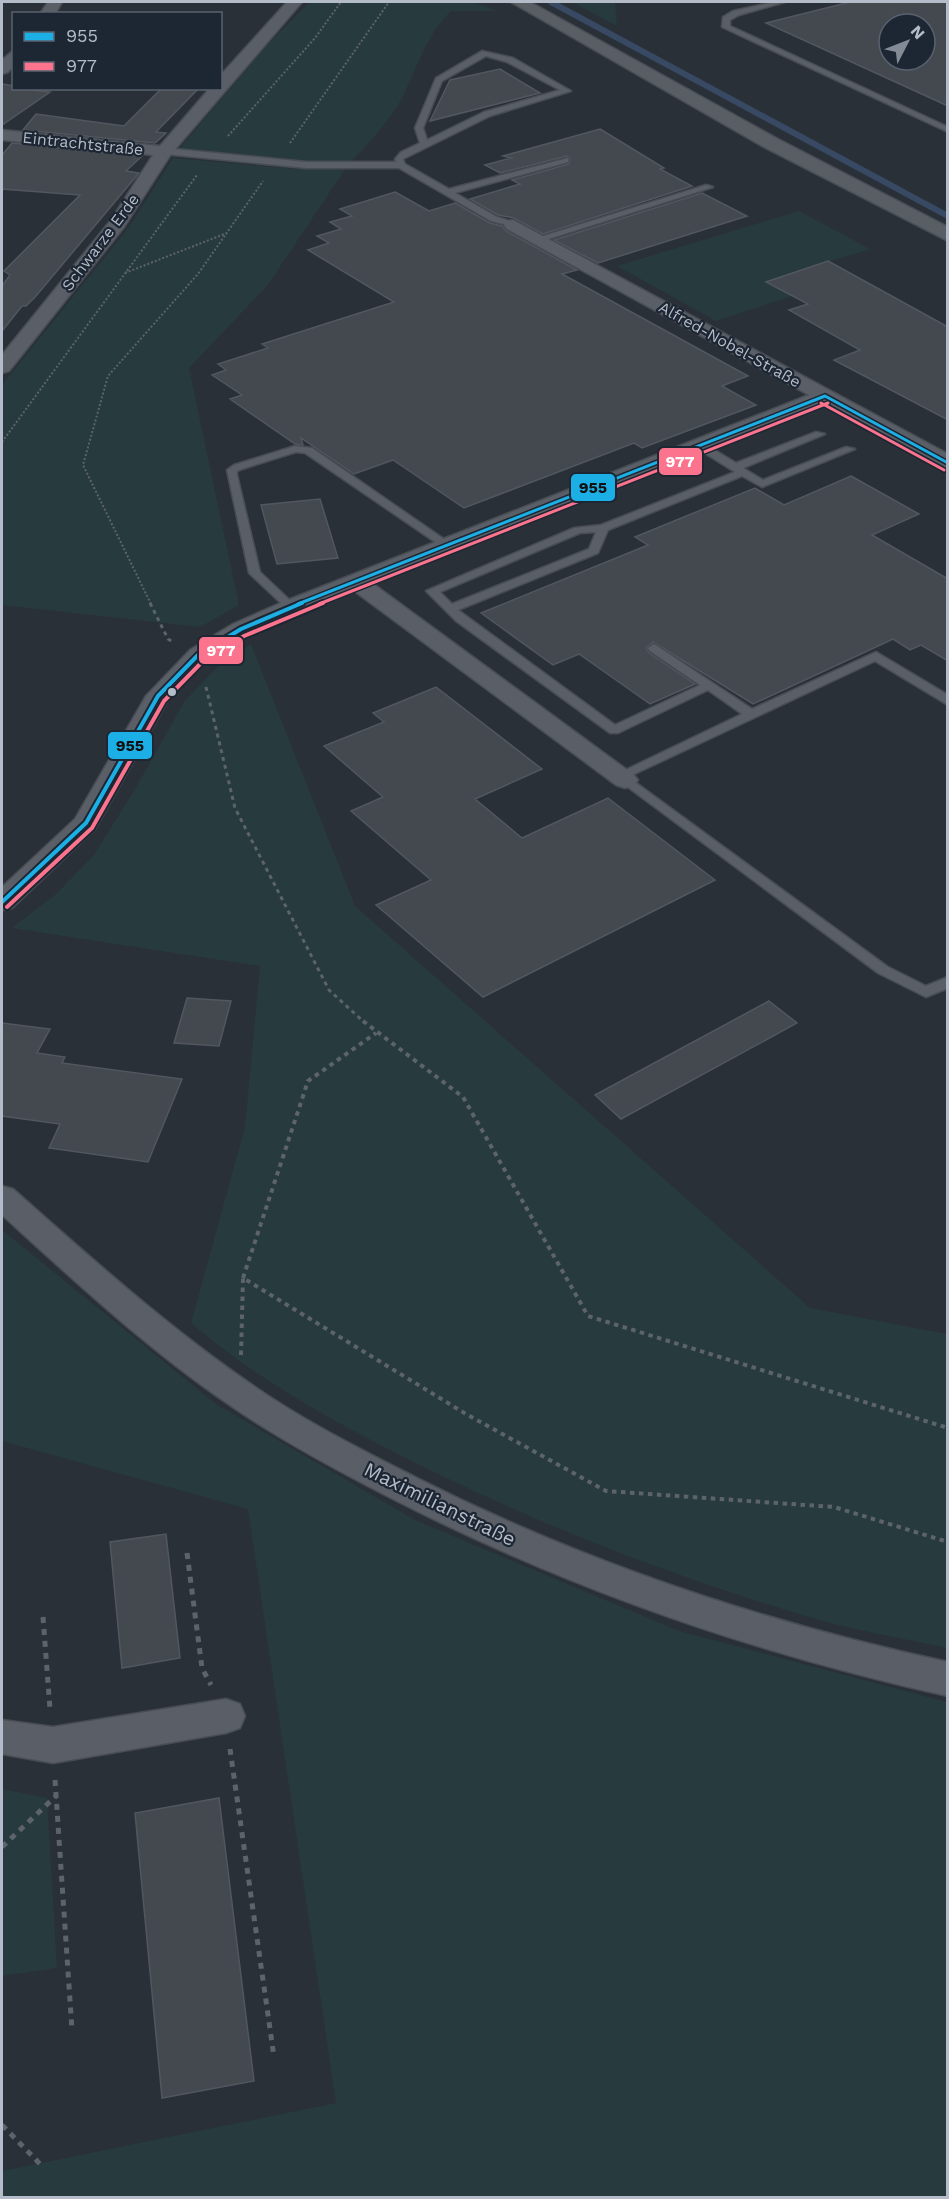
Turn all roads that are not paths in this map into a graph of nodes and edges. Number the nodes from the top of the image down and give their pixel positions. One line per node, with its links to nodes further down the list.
1 (295, 2): 6 (street, Schwarze Erde)
2 (519, 2): 17 (main road)
3 (781, 2): 8 (lane)
4 (12, 57): 5 (street)
5 (2, 69)
6 (222, 85)
7 (217, 90): 11 (street, Schwarze Erde)
8 (948, 130)
9 (2, 135): 11 (street, Eintrachtstraße)
10 (424, 144): 10 (lane); 13 (lane)
11 (164, 151): 13 (lane); 19 (street, Schwarze Erde)
12 (566, 160): 15 (lane)
13 (401, 165): 15 (lane)
14 (709, 187): 18 (lane)
15 (448, 192): 16 (lane)
16 (513, 225): 18 (street, Alfred-Nobel-Straße)
17 (948, 235)
18 (539, 239): 20 (street, Alfred-Nobel-Straße)
19 (2, 367)
20 (825, 396): 22 (street); 24 (street, Alfred-Nobel-Straße)
21 (820, 434): 25 (lane)
22 (699, 445): 25 (lane); 27 (street)
23 (850, 450): 25 (lane)
24 (948, 463)
25 (739, 470): 26 (lane)
26 (603, 528): 30 (lane); 30 (lane)
27 (445, 544): 28 (street); 29 (lane)
28 (355, 581): 29 (street); 35 (street)
29 (291, 607): 36 (street)
30 (450, 609): 32 (lane)
31 (654, 648): 32 (lane)
32 (709, 685): 34 (lane)
33 (948, 700): 34 (lane)
34 (751, 714): 35 (lane)
35 (622, 778): 37 (lane)
36 (2, 902)
37 (948, 982)
38 (2, 1197): 39 (street, Maximilianstraße)
39 (948, 1679)
40 (226, 1716): 41 (street)
41 (2, 1737)

